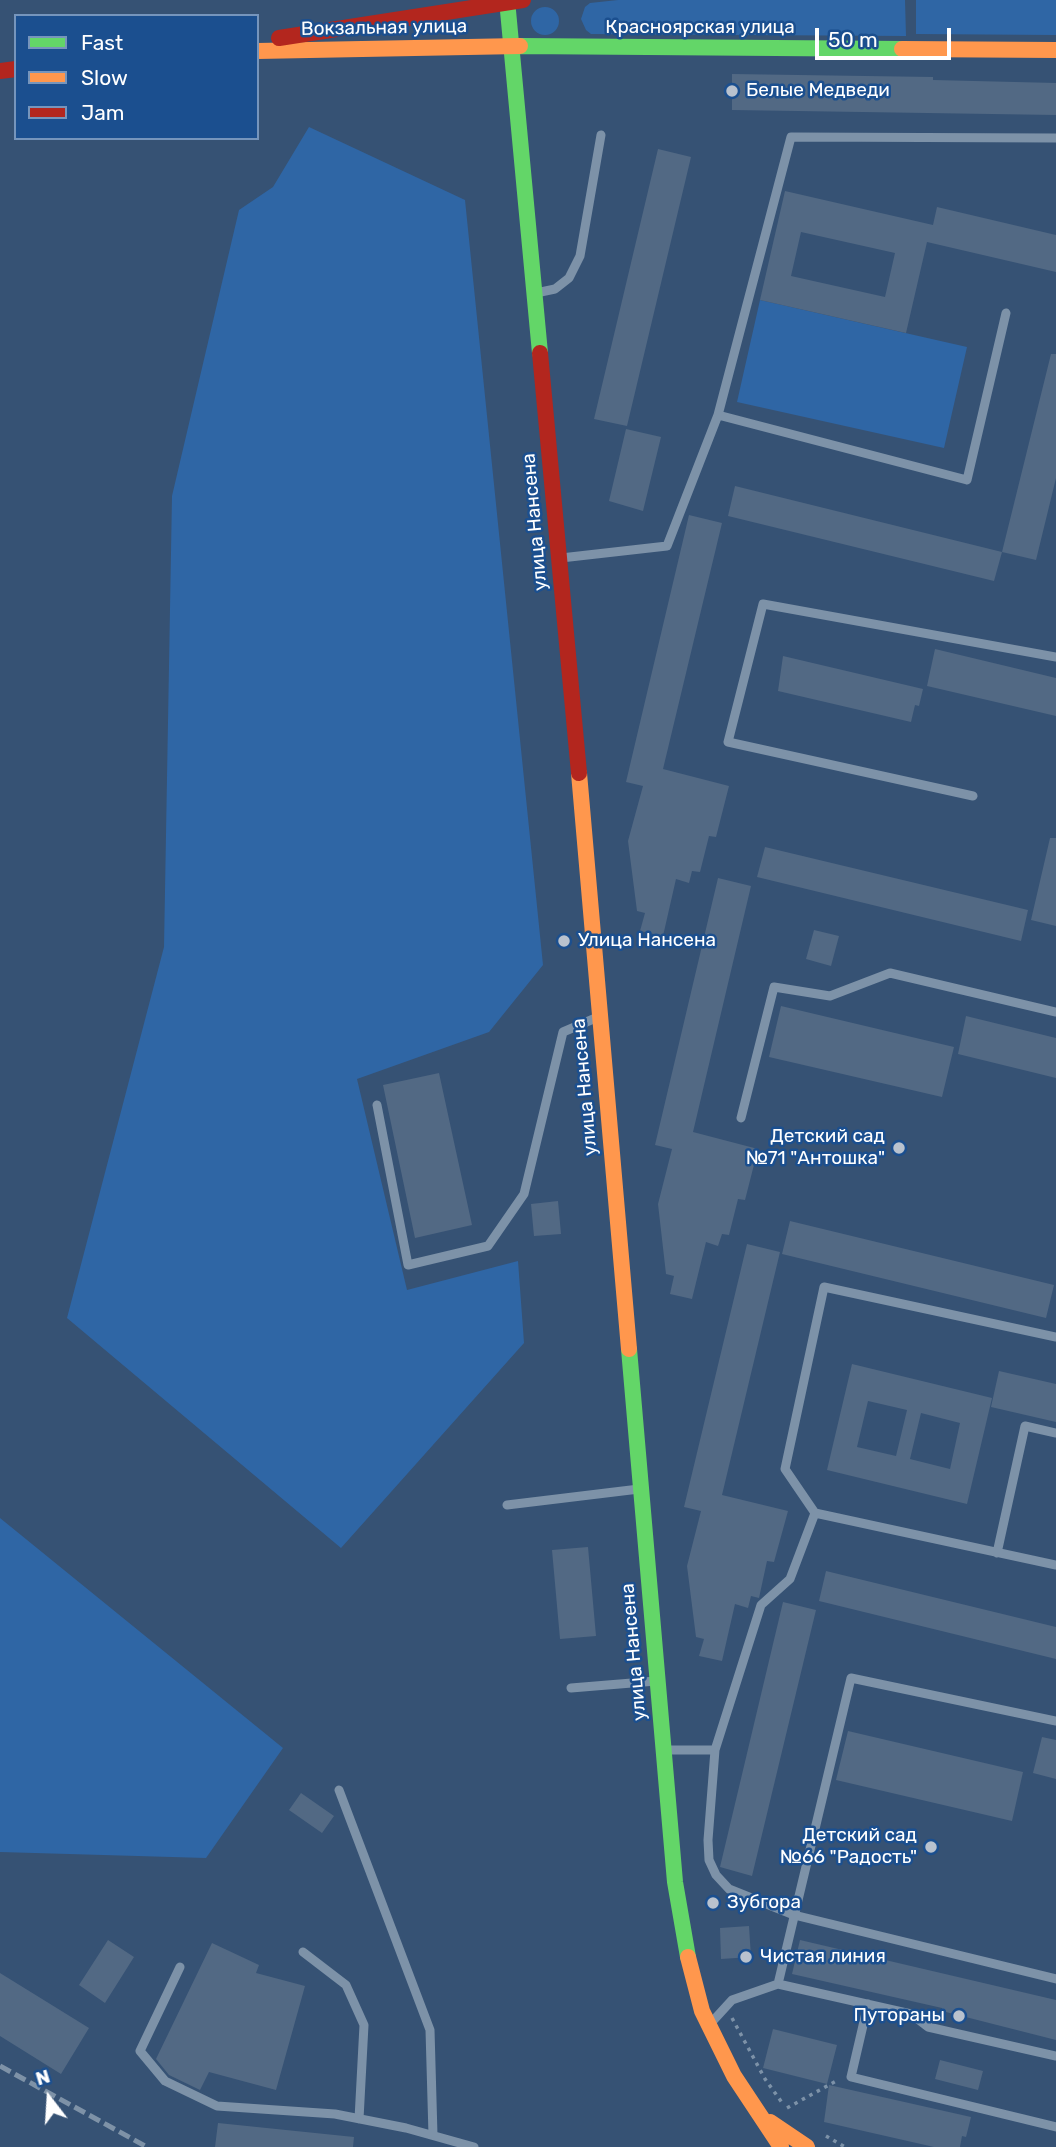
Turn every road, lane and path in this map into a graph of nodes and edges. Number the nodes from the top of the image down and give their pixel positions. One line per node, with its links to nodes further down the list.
1 (512, 1): 2 (street, Вокзальная улица); 3 (street, улица Нансена)
2 (259, 41)
3 (512, 46): 4 (street, Красноярская улица); 5 (street, Вокзальная улица); 8 (street, улица Нансена)
4 (1056, 50)
5 (259, 51)
6 (601, 135): 8 (lane)
7 (1056, 138): 10 (lane)
8 (535, 293): 11 (street, улица Нансена)
9 (1006, 313): 10 (lane)
10 (718, 415): 11 (lane)
11 (559, 558): 15 (street, улица Нансена)
12 (1056, 657): 13 (lane)
13 (973, 796)
14 (1056, 1012): 17 (lane)
15 (600, 1017): 16 (lane); 20 (street, улица Нансена)
16 (377, 1105)
17 (741, 1118)
18 (1056, 1337): 22 (lane)
19 (1056, 1433): 23 (lane)
20 (641, 1488): 21 (lane); 25 (street, улица Нансена)
21 (507, 1505)
22 (815, 1513): 23 (lane); 29 (lane)
23 (997, 1553): 24 (lane)
24 (1056, 1565)
25 (657, 1681): 26 (lane); 28 (street, улица Нансена)
26 (571, 1688)
27 (1056, 1721): 31 (lane)
28 (664, 1750): 29 (lane); 38 (street, улица Нансена)
29 (715, 1750): 31 (lane)
30 (339, 1790): 47 (lane)
31 (794, 1914): 34 (lane); 35 (lane)
32 (303, 1952): 44 (lane)
33 (180, 1968): 44 (lane)
34 (1056, 1979)
35 (778, 1984): 36 (lane); 37 (lane)
36 (868, 2004): 39 (lane); 45 (lane)
37 (726, 2006): 38 (lane); 41 (path)
38 (708, 2026): 42 (street, улица Нансена)
39 (1056, 2056)
40 (834, 2081): 41 (path)
41 (786, 2108): 43 (path)
42 (761, 2115): 49 (street, улица Нансена); 50 (street)
43 (794, 2115)
44 (359, 2119): 47 (lane)
45 (1056, 2127)
46 (822, 2134): 51 (path)
47 (433, 2135): 48 (lane)
48 (474, 2147)
49 (781, 2147)
50 (807, 2147)
51 (845, 2147)

